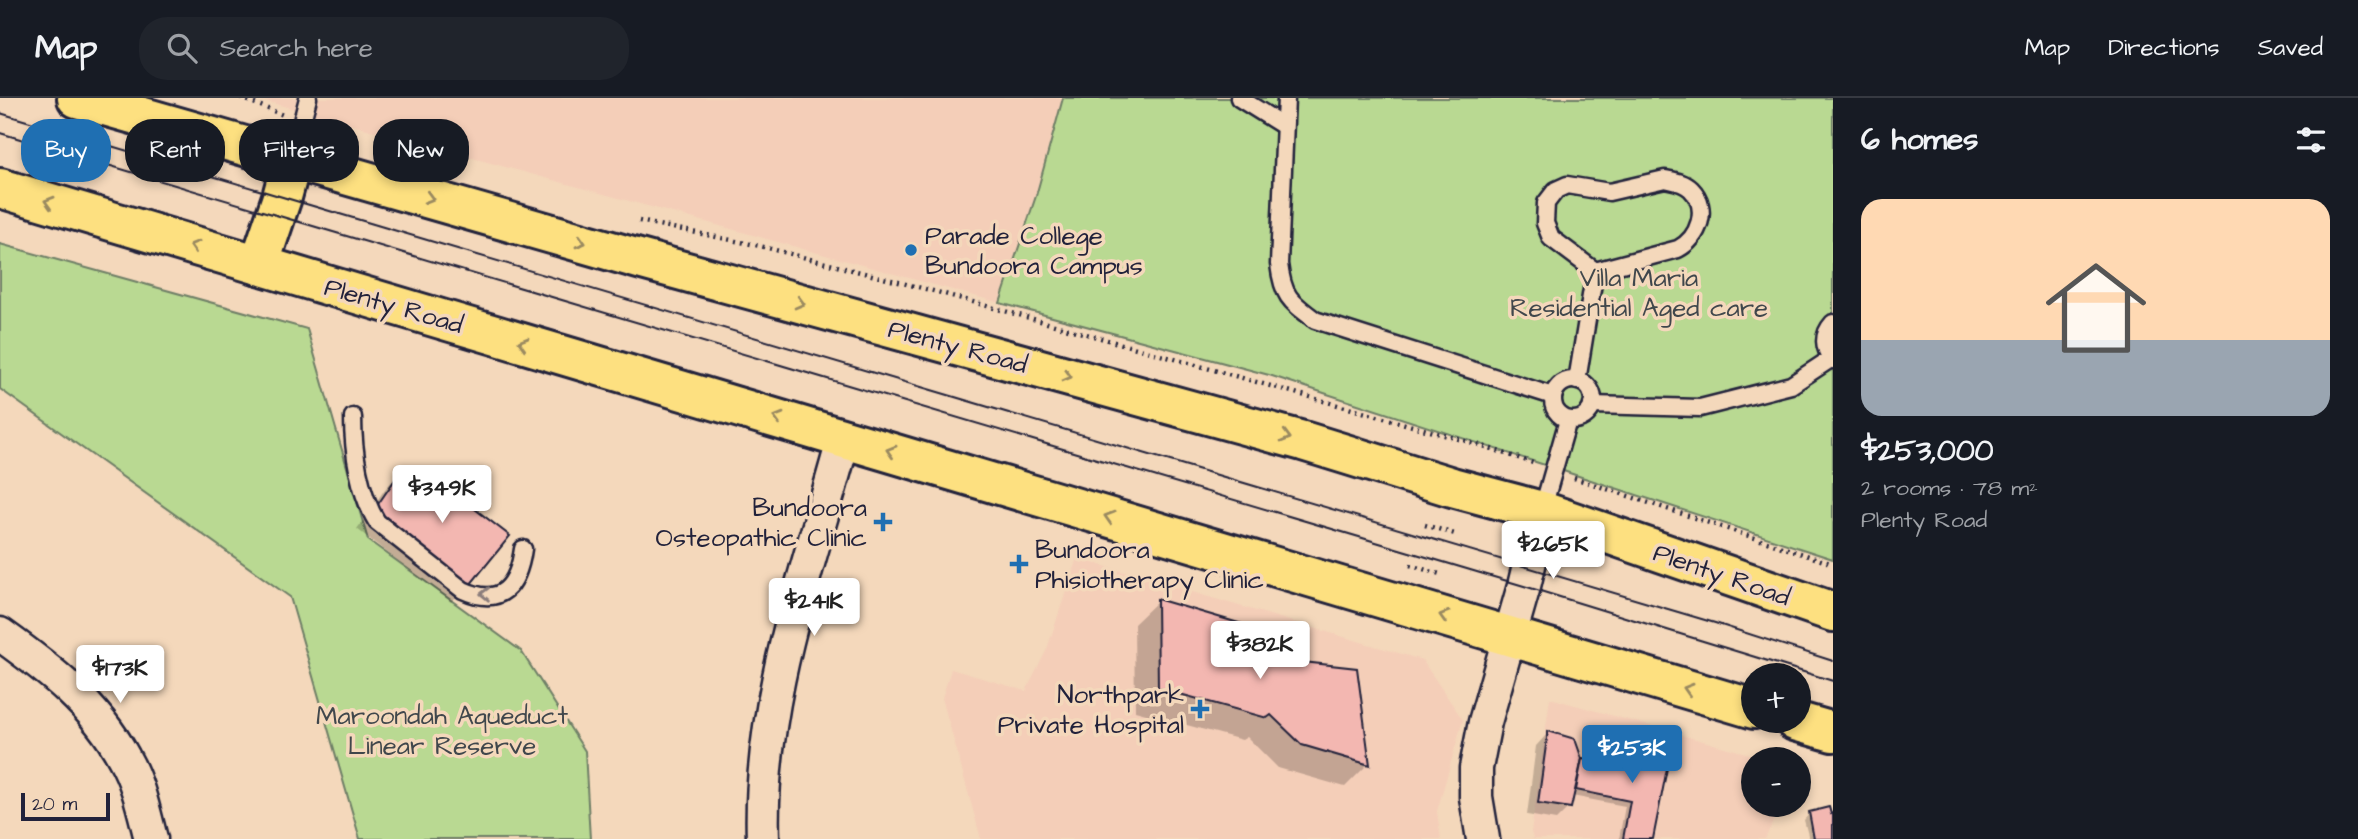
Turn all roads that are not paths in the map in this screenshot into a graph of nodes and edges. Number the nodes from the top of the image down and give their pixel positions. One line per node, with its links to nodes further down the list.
1 (77, 98): 7 (highway, Plenty Road)
2 (308, 98): 5 (lane)
3 (1239, 98): 6 (lane)
4 (1286, 98): 6 (lane)
5 (303, 119)
6 (1284, 126): 16 (lane)
7 (239, 145)
8 (359, 179): 21 (highway, Plenty Road, one-way to 21)
9 (286, 182): 11 (highway)
10 (0, 188): 11 (highway, Plenty Road, one-way to 10)
11 (259, 265): 20 (highway, Plenty Road, one-way to 11)
12 (1595, 271): 12 (lane); 15 (lane)
13 (1833, 323): 14 (lane)
14 (1832, 359): 17 (lane)
15 (1577, 381): 16 (lane); 17 (lane)
16 (1553, 396): 19 (lane)
17 (1592, 405): 19 (lane)
18 (352, 417): 22 (lane, one-way to 18)
19 (1568, 420): 21 (lane)
20 (844, 437): 25 (highway, Plenty Road, one-way to 20); 30 (street)
21 (1542, 512): 23 (highway, Plenty Road); 25 (street)
22 (523, 549)
23 (1833, 612)
24 (0, 634): 29 (street)
25 (1510, 636): 26 (highway, Plenty Road, one-way to 25); 31 (street)
26 (1741, 705)
27 (1811, 726): 28 (highway)
28 (1833, 733)
29 (151, 839)
30 (763, 839)
31 (1483, 839)

